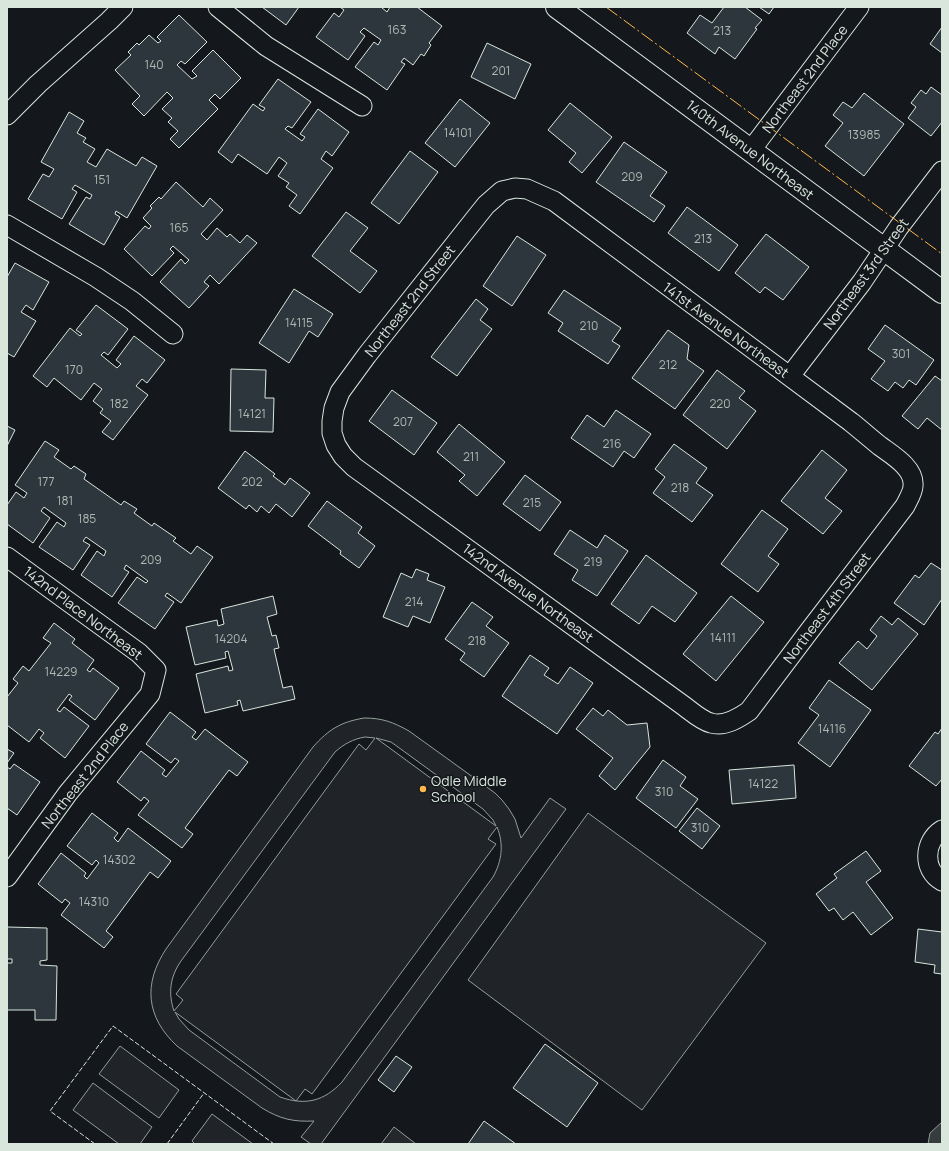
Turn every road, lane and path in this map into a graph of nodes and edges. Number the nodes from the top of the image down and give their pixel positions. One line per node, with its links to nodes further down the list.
1 (123, 7): 6 (street)
2 (218, 7): 5 (street)
3 (557, 7): 7 (street, 140th Avenue Northeast)
4 (859, 7): 7 (street, Northeast 2nd Place)
5 (362, 106)
6 (7, 114)
7 (751, 150): 11 (street, 140th Avenue Northeast)
8 (942, 171): 11 (street, Northeast 3rd Street)
9 (515, 188): 14 (street, 141st Avenue Northeast); 15 (street, Northeast 2nd Street)
10 (7, 225): 13 (street)
11 (884, 250): 12 (street, 140th Avenue Northeast); 14 (street, Northeast 3rd Street)
12 (942, 292)
13 (173, 334)
14 (790, 376): 16 (street, 141st Avenue Northeast)
15 (332, 433): 19 (street, 142nd Avenue Northeast)
16 (910, 495): 19 (street, Northeast 4th Street)
17 (7, 558): 18 (street, 142nd Place Northeast)
18 (156, 670): 21 (street, Northeast 2nd Place)
19 (740, 717)
20 (942, 830): 22 (street)
21 (7, 877)
22 (942, 881)

